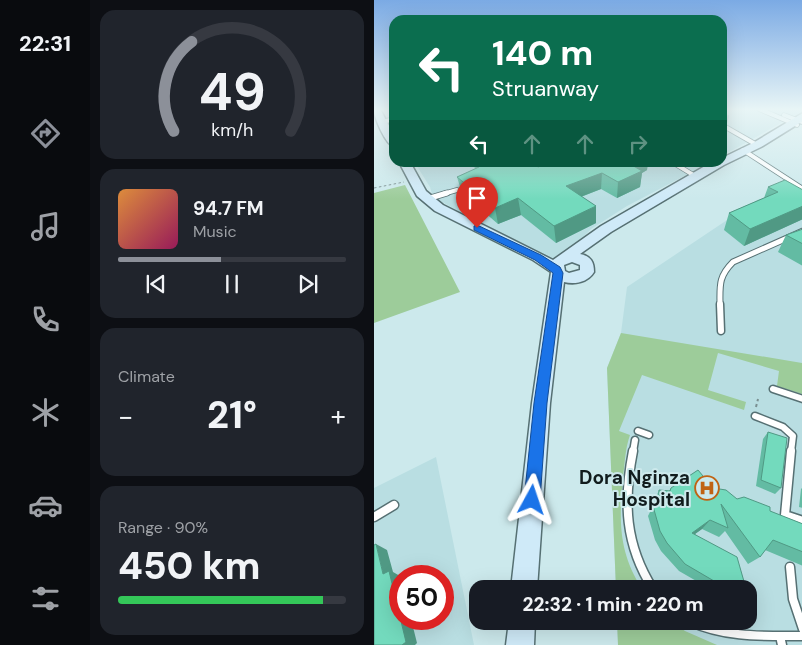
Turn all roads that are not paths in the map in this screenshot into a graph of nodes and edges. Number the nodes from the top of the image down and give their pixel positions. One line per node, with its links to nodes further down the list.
1 (747, 139): 3 (lane)
2 (767, 139): 3 (main road)
3 (757, 145): 4 (main road)
4 (743, 150): 5 (main road); 10 (lane)
5 (727, 159)
6 (407, 167): 12 (main road)
7 (680, 167): 9 (lane)
8 (712, 167): 9 (main road)
9 (695, 176): 13 (main road)
10 (802, 189)
11 (457, 190): 12 (lane)
12 (427, 199): 16 (main road)
13 (619, 221): 15 (main road); 16 (main road)
14 (802, 231): 18 (lane)
15 (585, 261): 16 (main road); 17 (main road)
16 (560, 265): 17 (main road); 19 (main road)
17 (576, 278): 19 (main road)
18 (720, 331)
19 (550, 332): 30 (main road)
20 (773, 389): 21 (lane)
21 (802, 399)
22 (755, 416): 28 (lane)
23 (638, 431): 24 (lane)
24 (649, 435)
25 (635, 440): 31 (lane)
26 (394, 506): 27 (lane)
27 (374, 517)
28 (802, 521)
29 (790, 567): 32 (lane)
30 (525, 580)
31 (647, 580)
32 (802, 629)
33 (521, 630): 37 (main road)
34 (710, 630): 36 (lane)
35 (802, 636): 36 (lane)
36 (781, 641)
37 (520, 645)

